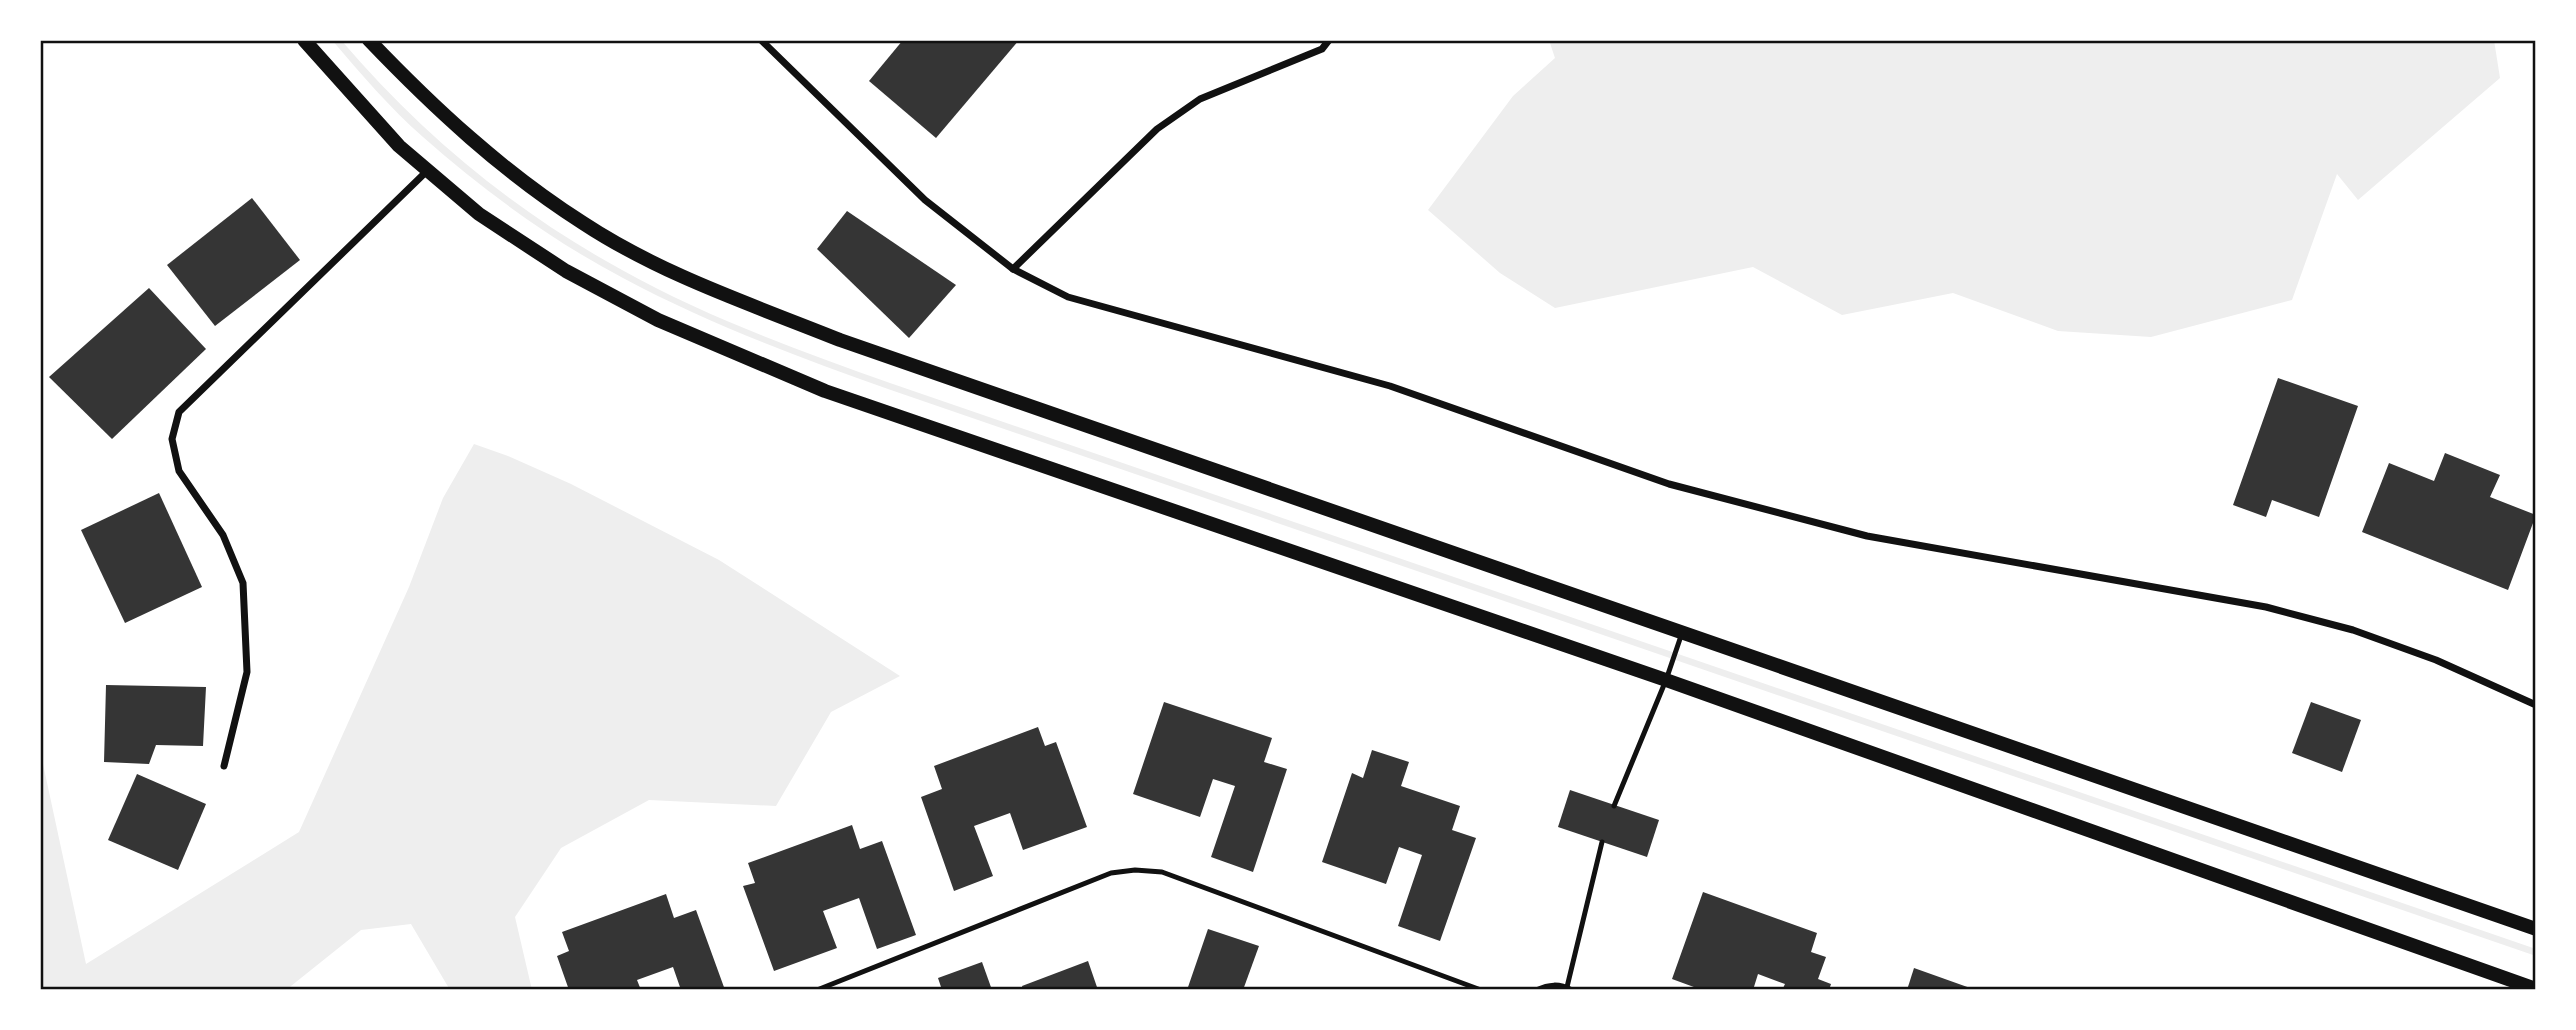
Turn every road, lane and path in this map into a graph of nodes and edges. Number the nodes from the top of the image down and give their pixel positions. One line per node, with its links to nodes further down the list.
1 (304, 40): 5 (main road)
2 (369, 40): 7 (main road)
3 (761, 40): 6 (street)
4 (1329, 40): 6 (street)
5 (428, 170): 8 (main road); 10 (street)
6 (1013, 268): 9 (street)
7 (1682, 633): 8 (lane); 13 (main road)
8 (1666, 680): 11 (lane); 15 (main road)
9 (2536, 705)
10 (224, 766)
11 (1614, 806)
12 (1602, 842): 14 (lane)
13 (2536, 929)
14 (1569, 988): 18 (lane)
15 (2536, 989)
16 (817, 990): 17 (lane)
17 (1480, 990)
18 (1536, 990)

